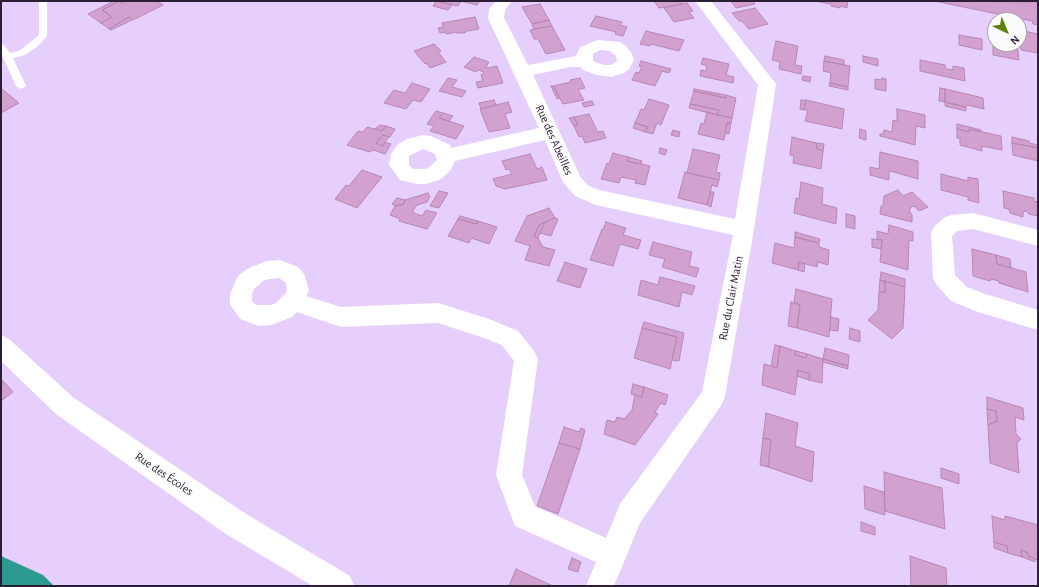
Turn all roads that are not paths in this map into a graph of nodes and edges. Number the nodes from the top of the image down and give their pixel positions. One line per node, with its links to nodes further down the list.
1 (44, 1): 5 (lane)
2 (504, 1): 7 (street, Rue des Abeilles)
3 (703, 1): 11 (street, Rue du Clair Matin)
4 (1, 47): 5 (lane)
5 (8, 56): 8 (lane)
6 (585, 61): 7 (street)
7 (523, 72): 9 (street, Rue des Abeilles)
8 (21, 86)
9 (550, 132): 10 (street); 11 (street, Rue des Abeilles)
10 (446, 156)
11 (744, 229): 16 (street, Rue du Clair Matin)
12 (1038, 238): 14 (street)
13 (293, 301): 16 (street)
14 (1038, 320)
15 (1, 346): 17 (street, Rue des Écoles)
16 (613, 555): 18 (street, Rue du Clair Matin)
17 (340, 586)
18 (600, 586)

